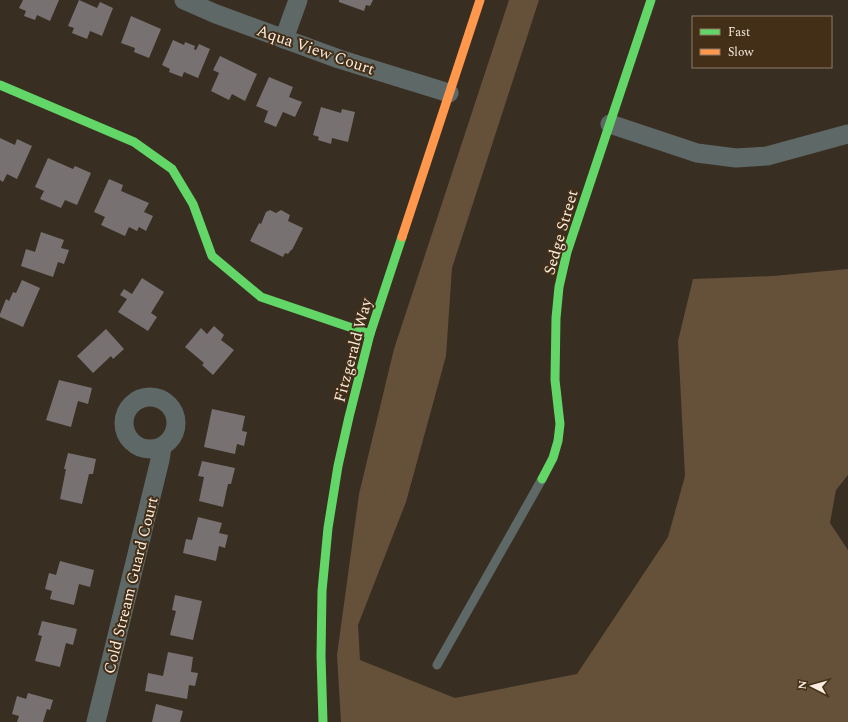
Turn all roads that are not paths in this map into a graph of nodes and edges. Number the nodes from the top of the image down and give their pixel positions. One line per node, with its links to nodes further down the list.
1 (184, 0): 5 (street, Aqua View Court)
2 (298, 0): 5 (street)
3 (480, 0): 7 (street, Fitzgerald Way)
4 (651, 0): 8 (street, Sedge Street)
5 (284, 39): 7 (street, Aqua View Court)
6 (0, 85): 10 (street)
7 (449, 93): 10 (street, Fitzgerald Way)
8 (610, 124): 9 (street); 12 (street, Sedge Street)
9 (848, 134)
10 (370, 334): 15 (street, Fitzgerald Way)
11 (162, 447): 14 (street, Cold Stream Guard Court)
12 (542, 479): 13 (lane)
13 (437, 665)
14 (96, 722)
15 (323, 722)

